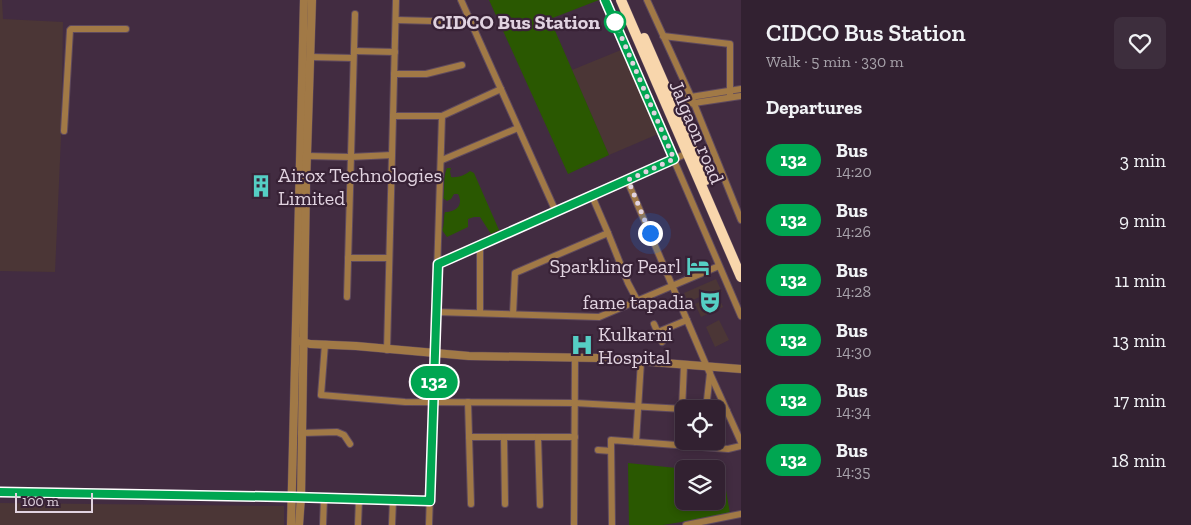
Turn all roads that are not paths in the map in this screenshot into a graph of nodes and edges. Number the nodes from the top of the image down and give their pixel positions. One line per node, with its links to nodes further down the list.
1 (304, 0): 58 (street)
2 (312, 0): 16 (street)
3 (396, 0): 10 (street)
4 (461, 0): 11 (street)
5 (605, 0): 33 (street)
6 (621, 0): 29 (highway, Jalgaon road)
7 (628, 0): 24 (highway, Jalgaon road)
8 (647, 0): 13 (street)
9 (355, 14): 15 (street)
10 (396, 20): 11 (street); 14 (street)
11 (470, 22): 19 (street)
12 (126, 30): 28 (street)
13 (663, 36): 21 (street); 23 (street)
14 (395, 52): 15 (street); 18 (street)
15 (354, 54): 16 (street); 32 (street)
16 (310, 57): 31 (street)
17 (462, 66): 18 (street)
18 (394, 74): 25 (street)
19 (501, 89): 26 (street); 27 (street)
20 (741, 90): 21 (street)
21 (730, 94): 22 (street); 23 (street)
22 (741, 96)
23 (692, 100): 24 (street); 38 (street)
24 (673, 103): 29 (highway, Jalgaon road)
25 (393, 116): 26 (street); 30 (street)
26 (442, 116): 34 (street)
27 (518, 128): 34 (street); 37 (street)
28 (64, 131)
29 (690, 152): 33 (street); 43 (highway, Jalgaon road); 46 (highway, Jalgaon road)
30 (392, 155): 32 (street); 42 (street)
31 (307, 156): 32 (street); 58 (street)
32 (350, 157): 41 (street)
33 (674, 159): 35 (street); 45 (street)
34 (442, 160): 44 (street)
35 (628, 180): 36 (street); 47 (street)
36 (592, 196): 37 (street); 39 (street)
37 (556, 212): 40 (street)
38 (741, 220)
39 (608, 233): 49 (street); 52 (street)
40 (480, 246): 44 (street); 51 (street)
41 (348, 258): 42 (street); 48 (street)
42 (389, 258): 60 (street)
43 (741, 260)
44 (438, 264): 50 (street)
45 (719, 266): 47 (street); 53 (street)
46 (741, 278)
47 (672, 286): 49 (street); 54 (street)
48 (347, 297)
49 (637, 300): 52 (street)
50 (436, 312): 51 (street); 61 (street)
51 (480, 313): 52 (street)
52 (513, 314)
53 (741, 316)
54 (687, 320): 56 (street); 65 (street)
55 (654, 324): 56 (street)
56 (658, 332): 57 (street)
57 (662, 342)
58 (301, 344): 59 (street); 75 (street); 89 (street)
59 (325, 344): 60 (street); 69 (street)
60 (387, 350): 61 (street)
61 (435, 353): 62 (street); 69 (street)
62 (575, 358): 63 (street); 71 (street)
63 (641, 361): 64 (street); 72 (street)
64 (684, 365): 65 (street); 67 (street)
65 (708, 369): 66 (street); 68 (street); 74 (street)
66 (741, 369)
67 (683, 400)
68 (706, 400)
69 (433, 402): 70 (street); 94 (street)
70 (468, 402): 71 (street); 76 (street)
71 (575, 403): 72 (street); 79 (street)
72 (638, 406): 73 (street); 80 (street)
73 (675, 408)
74 (727, 411): 81 (street)
75 (301, 433): 83 (street); 90 (street)
76 (469, 437): 77 (street); 95 (street)
77 (504, 437): 78 (street); 96 (street)
78 (538, 437): 79 (street); 97 (street)
79 (575, 437): 106 (street)
80 (636, 442): 82 (street); 87 (street)
81 (741, 442)
82 (675, 443)
83 (350, 444)
84 (741, 446): 85 (street)
85 (725, 448)
86 (598, 450): 87 (street)
87 (611, 451): 107 (street)
88 (0, 492): 89 (street)
89 (292, 497): 90 (street); 100 (street)
90 (301, 497): 91 (street); 101 (street)
91 (324, 498): 92 (street); 102 (street)
92 (359, 499): 93 (street); 103 (street)
93 (393, 500): 94 (street); 104 (street)
94 (430, 501): 105 (street)
95 (471, 504)
96 (505, 504)
97 (540, 505)
98 (741, 514): 99 (street)
99 (705, 523): 108 (street)
100 (291, 525)
101 (299, 525)
102 (323, 525)
103 (358, 525)
104 (392, 525)
105 (429, 525)
106 (574, 525)
107 (612, 525)
108 (686, 525)

